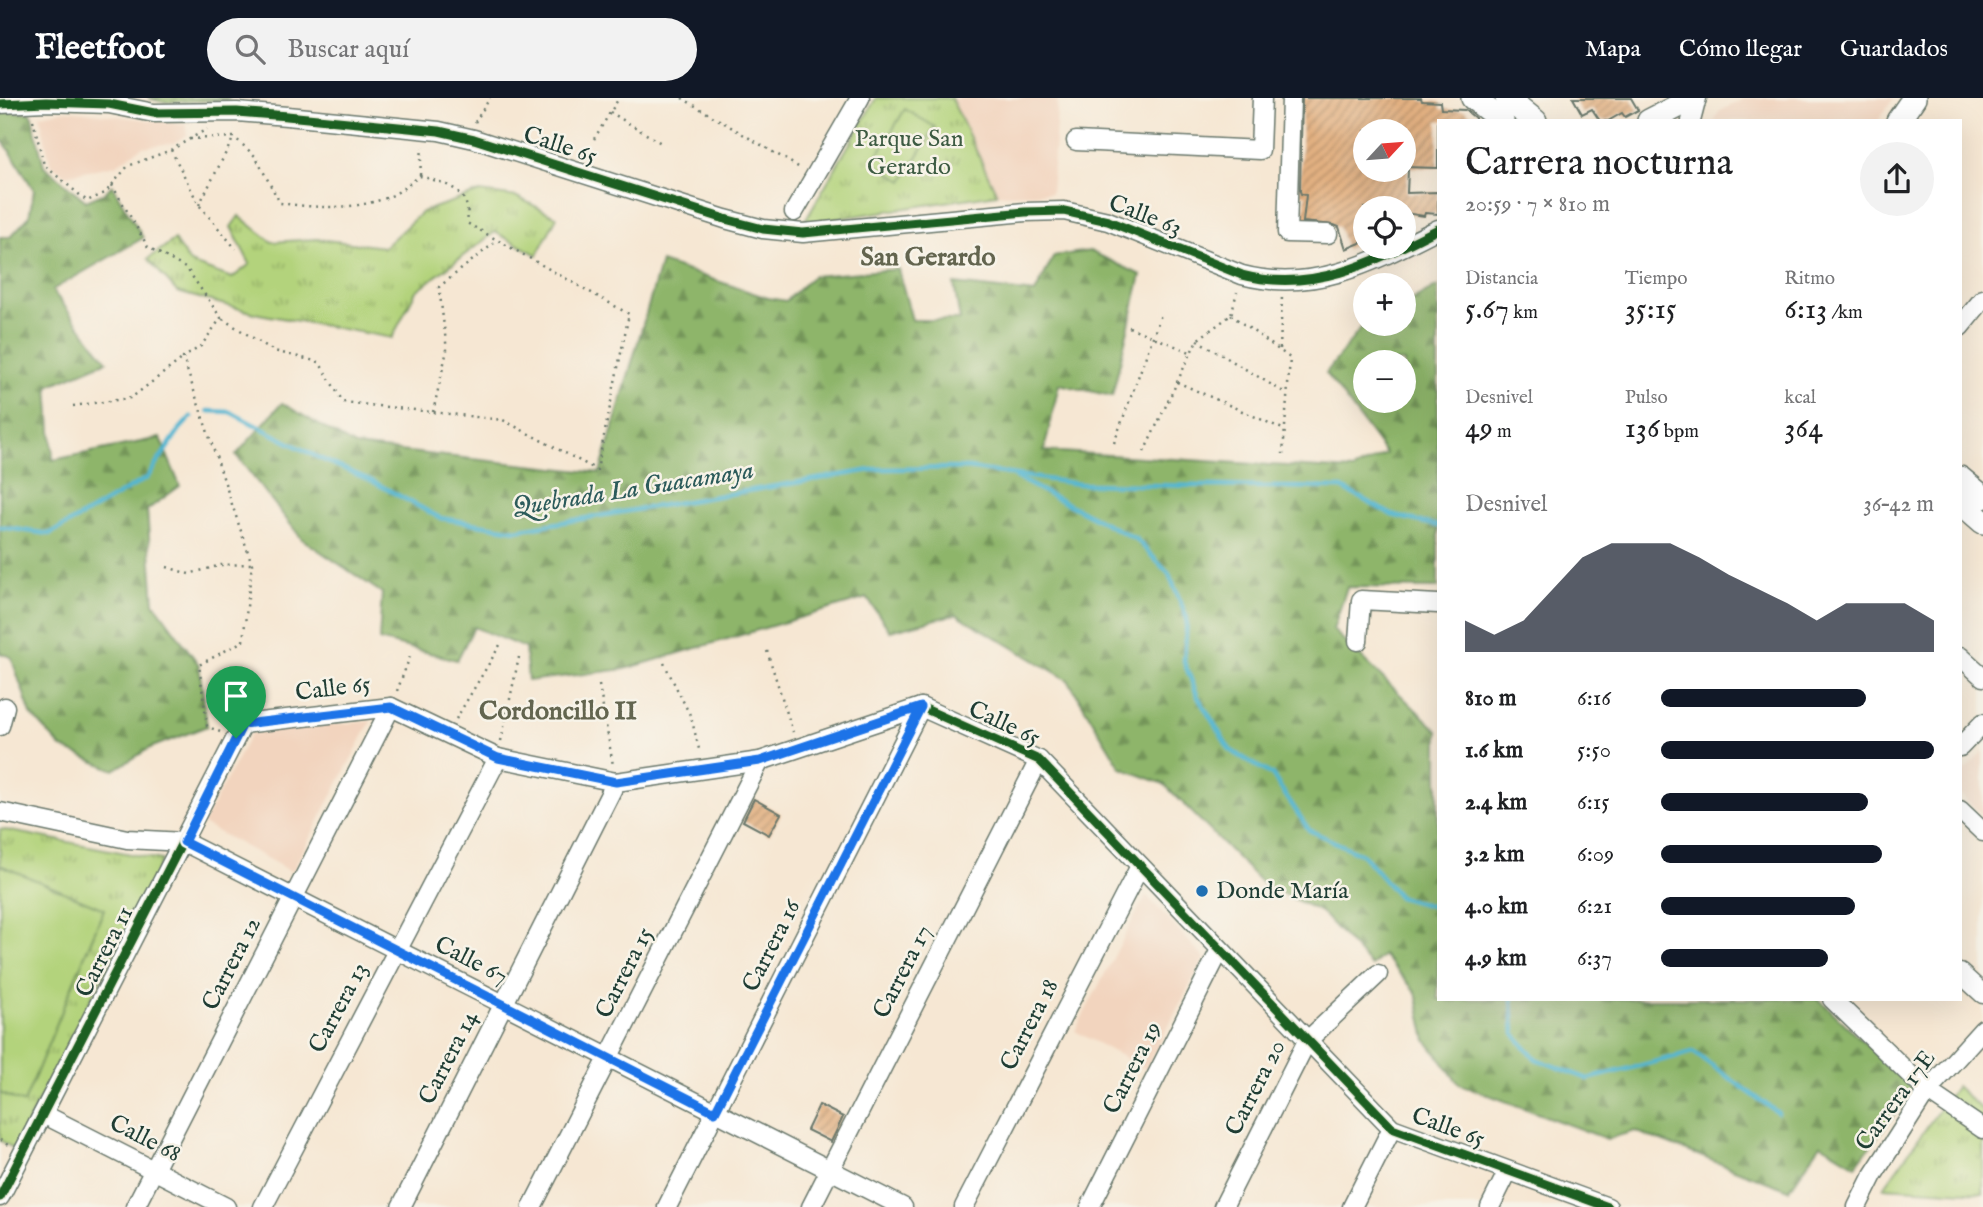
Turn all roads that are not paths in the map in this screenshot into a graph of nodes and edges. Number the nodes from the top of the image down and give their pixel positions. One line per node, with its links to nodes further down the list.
1 (860, 98): 18 (street)
2 (1262, 98): 17 (street)
3 (1291, 98): 21 (street)
4 (1474, 98): 12 (main road)
5 (1507, 98): 13 (main road)
6 (1695, 98): 14 (main road); 15 (street)
7 (1914, 98): 16 (main road)
8 (41, 101): 9 (street, Calle 65); 10 (street, Calle 65)
9 (103, 101): 11 (street, Calle 65)
10 (0, 104)
11 (241, 105): 20 (street, Calle 65)
12 (1500, 119)
13 (1533, 119)
14 (1653, 119)
15 (1691, 119)
16 (1899, 119)
17 (1076, 141)
18 (794, 212)
19 (1437, 229): 20 (street, Calle 63)
20 (783, 232)
21 (1328, 234)
22 (1983, 299): 23 (street)
23 (1962, 325)
24 (1962, 480): 25 (main road)
25 (1983, 497)
26 (1962, 504): 27 (main road)
27 (1983, 522)
28 (1437, 604): 29 (street)
29 (1359, 641)
30 (1962, 658): 31 (street)
31 (1983, 677)
32 (5, 707): 36 (street)
33 (391, 707): 37 (street, Calle 65); 39 (street, Calle 65); 48 (street, Carrera 12)
34 (921, 707): 40 (street, Calle 65); 41 (street, Calle 65); 60 (street, Carrera 16)
35 (1983, 723): 38 (street)
36 (0, 726)
37 (239, 731): 46 (street, Carrera 11)
38 (1962, 745)
39 (498, 758): 42 (street, Calle 65); 50 (street, Carrera 13)
40 (1039, 760): 47 (street, Calle 65); 64 (street, Carrera 17)
41 (760, 761): 42 (street, Calle 65); 58 (street, Carrera 15)
42 (616, 782): 55 (street, Carrera 14)
43 (0, 812): 46 (street, Calle 67)
44 (1962, 812): 45 (street)
45 (1983, 832)
46 (184, 842): 48 (street, Calle 67); 61 (street, Carrera 11)
47 (1140, 866): 49 (street, Calle 65); 76 (street, Carrera 18)
48 (293, 898): 50 (street, Calle 67); 65 (street, Carrera 12)
49 (1220, 950): 57 (street, Calle 65); 77 (street, Carrera 19)
50 (397, 951): 55 (street, Calle 67); 70 (street, Carrera 13)
51 (1378, 974): 57 (street, Carrera 20)
52 (1962, 975): 53 (street)
53 (1983, 994)
54 (1834, 1001): 59 (street)
55 (503, 1004): 58 (street, Calle 67); 71 (street, Carrera 14)
56 (1983, 1029): 59 (street, Carrera 17E)
57 (1307, 1041): 62 (street, Calle 65); 78 (street, Carrera 20)
58 (609, 1058): 60 (street, Calle 67); 72 (street, Carrera 15)
59 (1927, 1091): 63 (street); 82 (street, Carrera 17E)
60 (715, 1112): 64 (street, Calle 67); 73 (street, Carrera 16)
61 (43, 1114): 65 (street, Calle 68); 67 (street, Carrera 11)
62 (1392, 1128): 66 (street, Calle 65); 79 (street)
63 (1983, 1129)
64 (830, 1170): 74 (street, Carrera 17); 75 (street, Calle 67)
65 (154, 1171): 68 (street, Carrera 12); 69 (street, Calle 68)
66 (1508, 1171): 80 (street); 81 (street, Calle 65)
67 (0, 1197)
68 (135, 1207)
69 (226, 1207)
70 (263, 1207)
71 (401, 1207)
72 (532, 1207)
73 (667, 1207)
74 (811, 1207)
75 (903, 1207)
76 (964, 1207)
77 (1090, 1207)
78 (1223, 1207)
79 (1352, 1207)
80 (1490, 1207)
81 (1608, 1207)
82 (1857, 1207)

